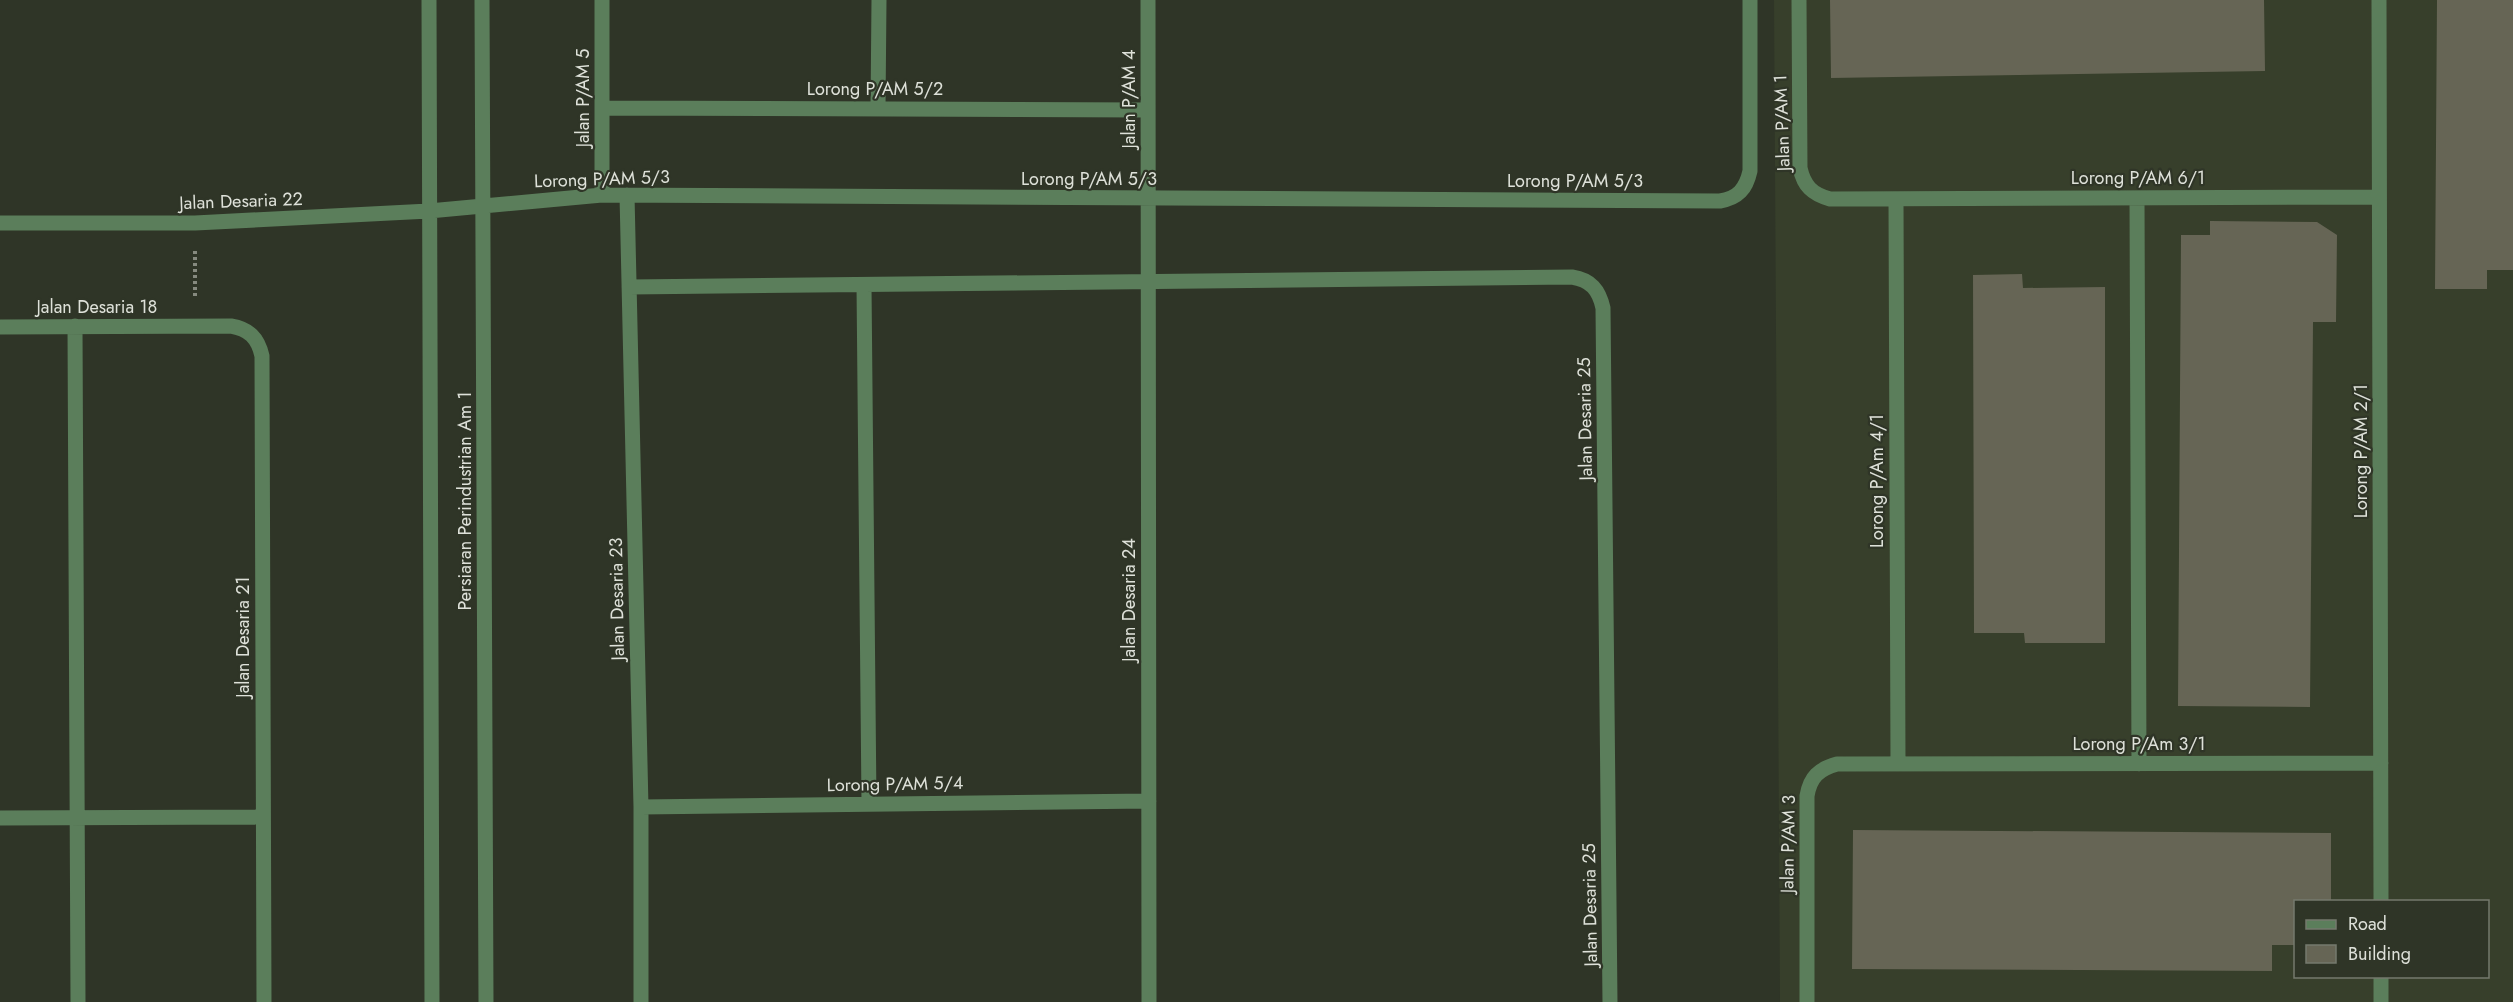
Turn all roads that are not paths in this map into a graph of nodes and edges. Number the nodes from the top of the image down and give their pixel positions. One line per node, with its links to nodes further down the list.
1 (429, 0): 19 (street, Persiaran Perindustrian Am 1)
2 (482, 0): 18 (street, Persiaran Perindustrian Am 1)
3 (602, 0): 9 (street, Jalan P/AM 5)
4 (879, 0): 10 (street)
5 (1148, 0): 11 (street, Jalan P/AM 4)
6 (1750, 0): 16 (street, Lorong P/AM 5/3)
7 (1799, 0): 17 (street, Jalan P/AM 1)
8 (2379, 0): 14 (street, Lorong P/AM 2/1)
9 (602, 108): 10 (street, Lorong P/AM 5/2); 12 (street, Jalan P/AM 5)
10 (878, 108): 11 (street, Lorong P/AM 5/2)
11 (1148, 110): 16 (street, Jalan P/AM 4)
12 (602, 195): 13 (street, Lorong P/AM 5/3); 18 (street, Lorong P/AM 5/3)
13 (627, 195): 16 (street, Lorong P/AM 5/3); 23 (street, Jalan Desaria 23)
14 (2379, 197): 15 (street, Lorong P/AM 6/1); 27 (street, Lorong P/AM 2/1)
15 (2137, 198): 17 (street, Lorong P/AM 6/1); 29 (street)
16 (1148, 199): 21 (street, Jalan Desaria 24)
17 (1896, 199): 28 (street, Lorong P/Am 4/1)
18 (484, 206): 19 (street, Jalan Desaria 22); 41 (street, Persiaran Perindustrian Am 1)
19 (429, 211): 20 (street, Jalan Desaria 22); 40 (street, Persiaran Perindustrian Am 1)
20 (0, 223)
21 (1148, 282): 22 (street, Jalan Desaria 25); 30 (street, Jalan Desaria 24); 44 (street, Jalan Desaria 25)
22 (864, 285): 23 (street, Jalan Desaria 25); 31 (street)
23 (629, 287): 32 (street, Jalan Desaria 23)
24 (75, 326): 25 (street, Jalan Desaria 18); 26 (street, Jalan Desaria 18); 33 (street)
25 (195, 326): 34 (street, Jalan Desaria 21)
26 (0, 327)
27 (2381, 763): 29 (street, Lorong P/Am 3/1); 36 (street, Lorong P/AM 2/1)
28 (1898, 764): 29 (street, Lorong P/Am 3/1); 45 (street, Jalan P/AM 3)
29 (2139, 764)
30 (1149, 801): 31 (street, Lorong P/AM 5/4); 43 (street, Jalan Desaria 24)
31 (869, 804): 32 (street, Lorong P/AM 5/4)
32 (641, 807): 42 (street, Jalan Desaria 23)
33 (77, 818): 34 (street); 35 (street); 38 (street)
34 (263, 818): 39 (street, Jalan Desaria 21)
35 (0, 819)
36 (2381, 900)
37 (2381, 978): 46 (street)
38 (78, 1002)
39 (264, 1002)
40 (432, 1002)
41 (486, 1002)
42 (641, 1002)
43 (1149, 1002)
44 (1610, 1002)
45 (1807, 1002)
46 (2381, 1002)

